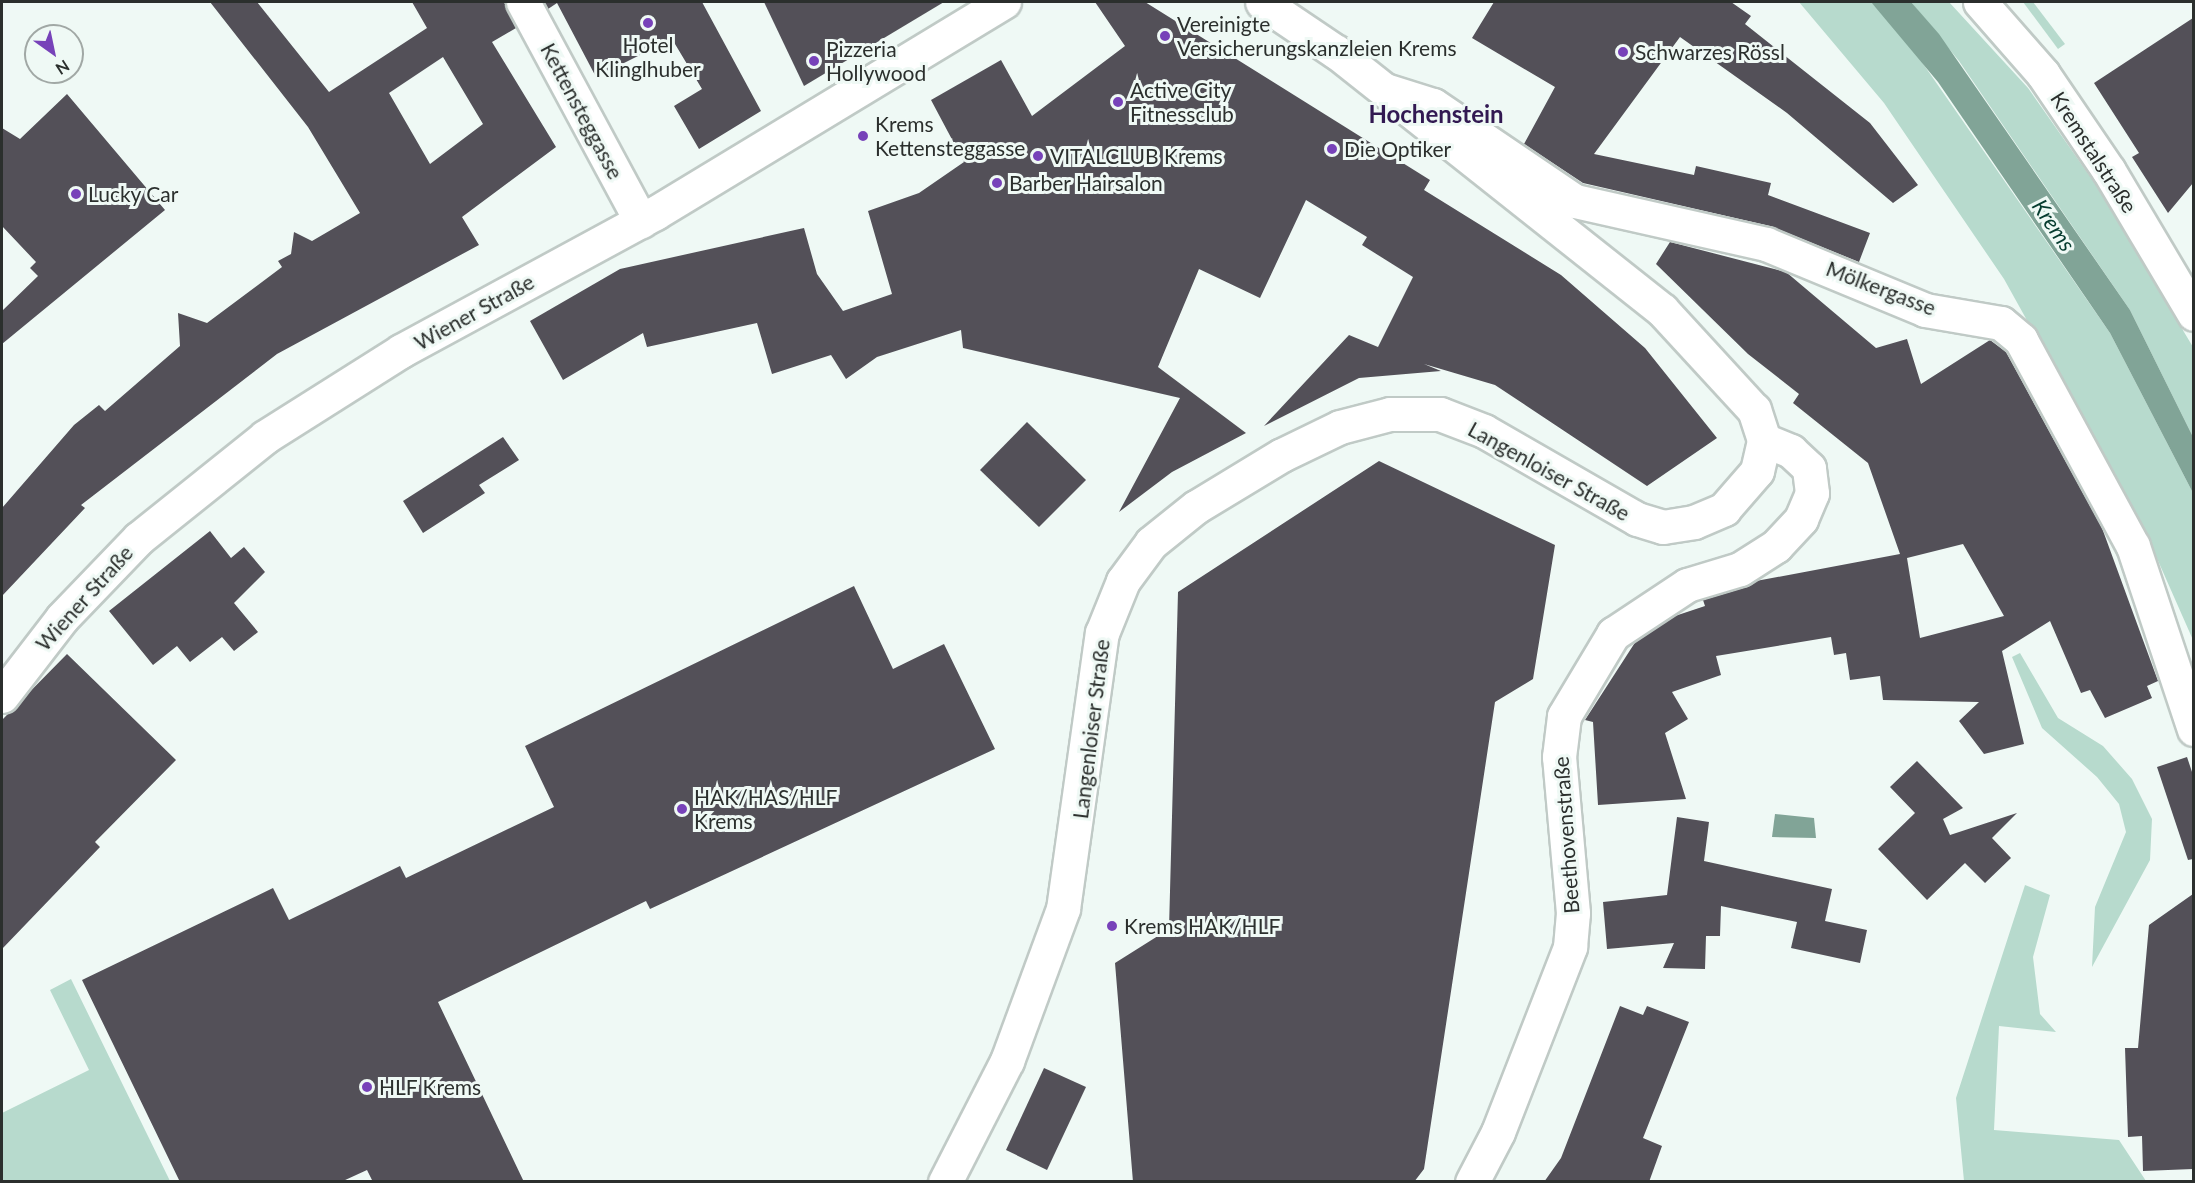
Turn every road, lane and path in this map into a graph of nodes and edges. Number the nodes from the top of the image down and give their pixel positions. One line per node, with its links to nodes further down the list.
1 (523, 2): 6 (street, Kettensteggasse)
2 (1005, 2): 6 (street, Wiener Straße)
3 (1262, 2): 5 (street)
4 (1980, 2): 7 (street, Kremstalstraße)
5 (1382, 89): 8 (street); 10 (street, Mölkergasse)
6 (641, 221): 9 (street, Wiener Straße)
7 (2193, 314)
8 (1764, 440): 11 (street, Langenloiser Straße); 12 (street, Beethovenstraße)
9 (2, 696)
10 (2193, 729)
11 (945, 1182)
12 (1472, 1182)

